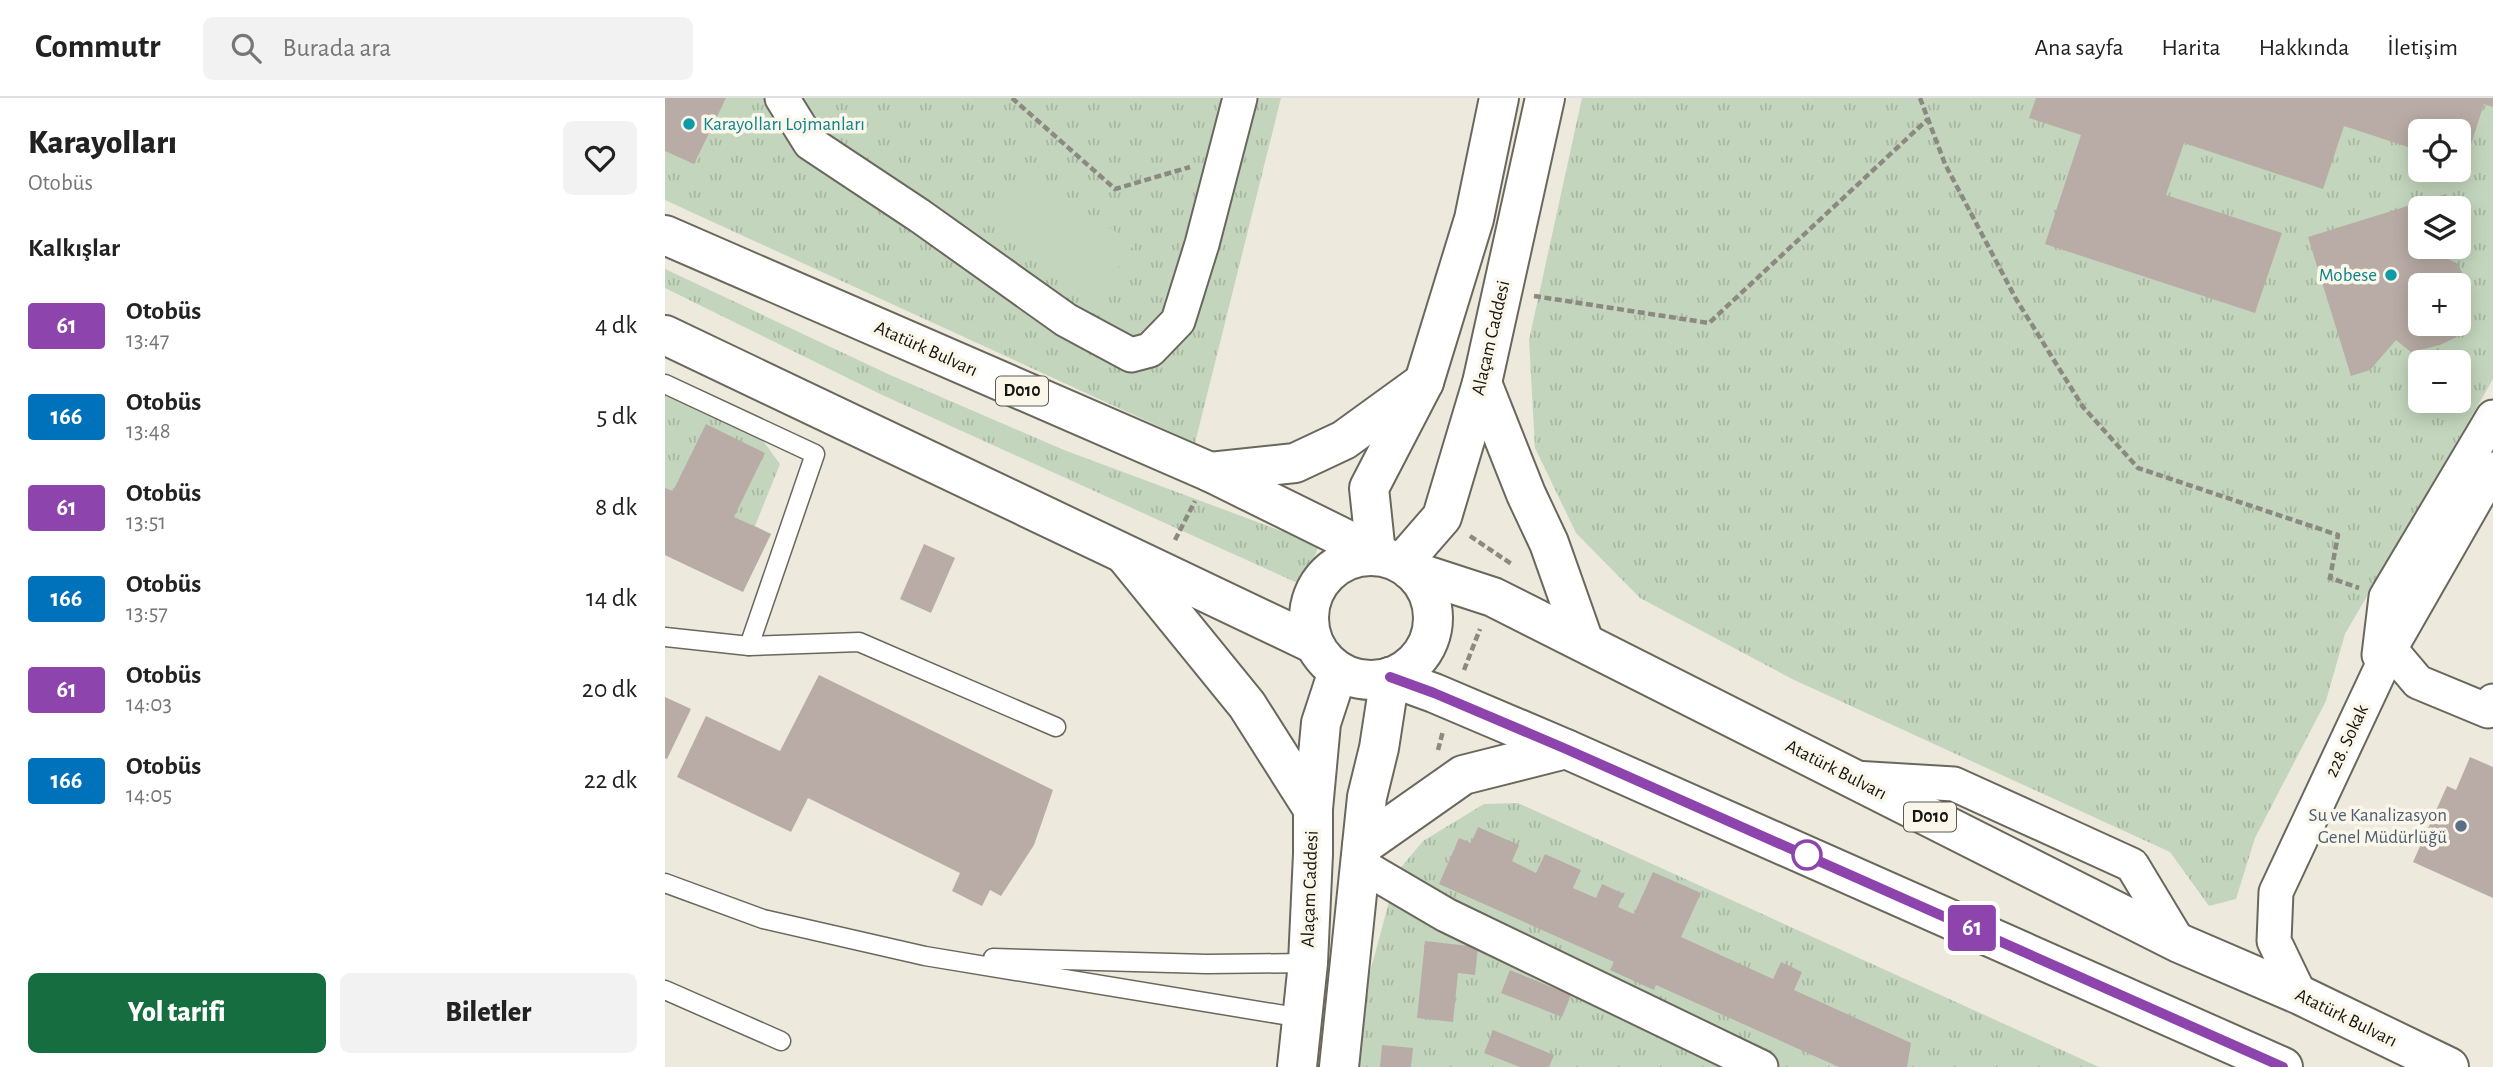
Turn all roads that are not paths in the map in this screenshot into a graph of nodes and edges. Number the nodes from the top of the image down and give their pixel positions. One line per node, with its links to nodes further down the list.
1 (782, 98): 2 (street)
2 (1240, 98)
3 (1499, 98): 7 (main road)
4 (1545, 98): 8 (main road, Alaçam Caddesi)
5 (665, 235): 12 (main road, Atatürk Bulvarı / D010)
6 (665, 335): 13 (main road)
7 (1424, 382): 12 (main road); 14 (main road)
8 (1482, 383): 14 (main road, Alaçam Caddesi); 16 (main road)
9 (665, 384): 17 (lane)
10 (2493, 417): 21 (street, 228. Sokak)
11 (2493, 470): 18 (street, 228. Sokak)
12 (1210, 472): 14 (main road, Atatürk Bulvarı / D010)
13 (1125, 555): 19 (main road); 25 (main road)
14 (1396, 562): 16 (main road, Atatürk Bulvarı / D010); 19 (main road); 20 (main road)
15 (665, 637): 17 (lane)
16 (1584, 642): 32 (main road, Atatürk Bulvarı / D010)
17 (749, 646): 23 (lane)
18 (2390, 649): 21 (street, 228. Sokak); 22 (street)
19 (1326, 657): 20 (main road); 25 (main road, Alaçam Caddesi)
20 (1390, 677): 24 (main road); 26 (main road)
21 (2376, 682): 32 (street, 228. Sokak)
22 (2493, 701)
23 (1056, 727)
24 (1566, 749): 26 (main road); 31 (main road)
25 (1313, 809): 29 (main road, Alaçam Caddesi)
26 (1361, 855): 36 (main road); 37 (street)
27 (665, 883): 28 (lane)
28 (925, 956): 29 (lane); 33 (lane)
29 (1308, 963): 33 (main road, Alaçam Caddesi)
30 (665, 990): 34 (lane)
31 (2112, 990): 38 (main road); 39 (main road)
32 (2300, 995): 40 (main road, Atatürk Bulvarı / D010)
33 (1302, 1018): 35 (main road, Alaçam Caddesi)
34 (781, 1041)
35 (1297, 1067)
36 (1339, 1067)
37 (1761, 1067)
38 (2234, 1067)
39 (2283, 1067)
40 (2449, 1067)

